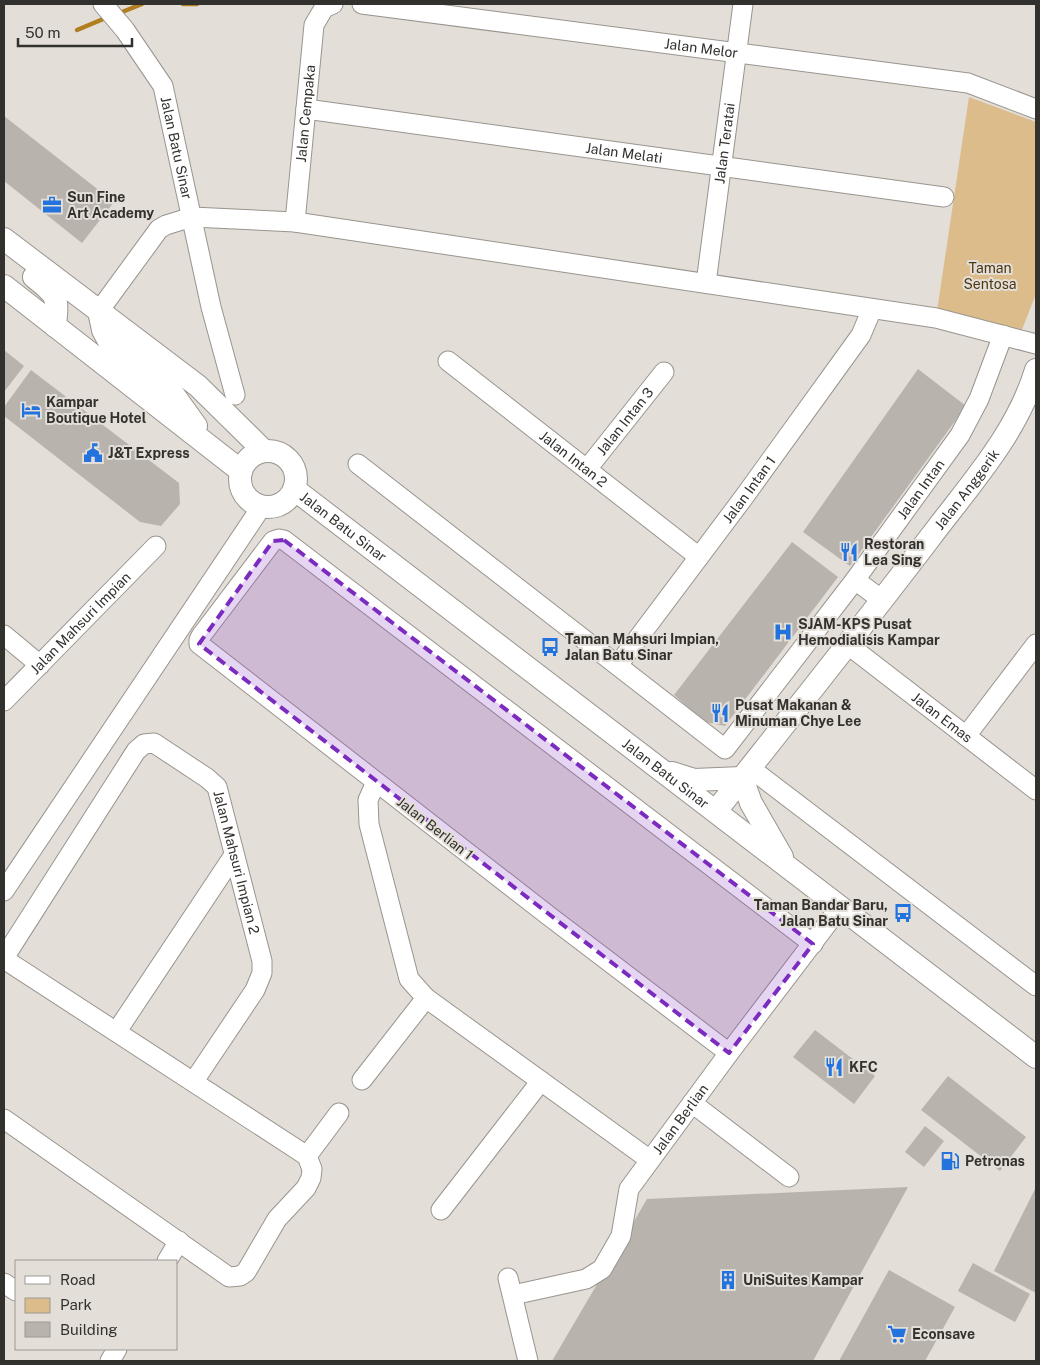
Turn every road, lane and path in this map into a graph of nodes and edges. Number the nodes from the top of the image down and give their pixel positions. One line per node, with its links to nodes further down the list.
1 (103, 4): 11 (street, Jalan Batu Sinar)
2 (362, 4): 5 (street, Jalan Melor)
3 (743, 4): 6 (street, Jalan Teratai)
4 (328, 6): 7 (street, Jalan Cempaka)
5 (452, 9): 6 (street, Jalan Melor)
6 (738, 54): 8 (street, Jalan Melor); 9 (street, Jalan Teratai)
7 (306, 109): 9 (street, Jalan Melati); 12 (street, Jalan Cempaka)
8 (1036, 109)
9 (722, 167): 10 (street, Jalan Melati); 15 (street, Jalan Teratai)
10 (944, 197)
11 (192, 217): 12 (street); 18 (street); 25 (street, Jalan Batu Sinar)
12 (295, 222): 15 (street)
13 (4, 239): 18 (street)
14 (4, 253): 19 (street)
15 (706, 283): 17 (street)
16 (4, 286): 19 (street)
17 (872, 309): 20 (street); 34 (street, Jalan Intan 1)
18 (98, 311): 26 (street); 27 (street)
19 (55, 326): 26 (street)
20 (1003, 336): 21 (street); 35 (street, Jalan Intan)
21 (1036, 344)
22 (448, 361): 29 (street, Jalan Intan 2)
23 (1036, 370): 36 (street, Jalan Anggerik)
24 (664, 372): 29 (street, Jalan Intan 3)
25 (235, 395)
26 (211, 447): 30 (street)
27 (264, 451): 30 (street); 31 (street)
28 (358, 464): 41 (street)
29 (587, 469): 34 (street, Jalan Intan 2)
30 (241, 471): 32 (street)
31 (294, 489): 32 (street); 44 (street, Jalan Batu Sinar)
32 (262, 506): 51 (street)
33 (156, 546): 40 (street, Jalan Mahsuri Impian)
34 (699, 557): 41 (street, Jalan Intan 1)
35 (855, 580): 36 (street); 41 (street, Jalan Intan)
36 (882, 600): 38 (street, Jalan Anggerik)
37 (4, 635): 40 (street)
38 (847, 644): 43 (street, Jalan Emas); 45 (street, Jalan Anggerik)
39 (1036, 644): 43 (street)
40 (40, 665): 42 (street, Jalan Mahsuri Impian)
41 (618, 665)
42 (4, 701)
43 (966, 736): 47 (street, Jalan Emas)
44 (662, 770): 45 (street); 48 (street, Jalan Batu Sinar)
45 (746, 773): 48 (street, Jalan Anggerik); 50 (street); 55 (street)
46 (376, 782): 53 (street, Jalan Berlian 1); 56 (street); 58 (street, Jalan Berlian 1)
47 (1036, 790)
48 (716, 811): 50 (street, Jalan Batu Sinar)
49 (234, 855): 54 (street, Jalan Mahsuri Impian 2); 57 (street); 61 (street, Jalan Mahsuri Impian 2)
50 (786, 866): 52 (street, Jalan Batu Sinar)
51 (4, 891)
52 (840, 907): 53 (street, Jalan Berlian); 59 (street, Jalan Batu Sinar)
53 (813, 944): 58 (street, Jalan Berlian)
54 (4, 958): 57 (street)
55 (1036, 986)
56 (426, 998): 60 (street); 62 (street)
57 (117, 1031): 61 (street)
58 (729, 1053): 63 (street, Jalan Berlian)
59 (1036, 1056)
60 (362, 1080)
61 (194, 1081): 66 (street)
62 (541, 1081): 67 (street); 69 (street)
63 (692, 1103): 67 (street, Jalan Berlian); 68 (street)
64 (339, 1113): 66 (street)
65 (4, 1119): 70 (street)
66 (307, 1156): 70 (street)
67 (650, 1160): 74 (street, Jalan Berlian)
68 (789, 1177)
69 (441, 1210)
70 (179, 1241): 71 (street)
71 (168, 1260)
72 (4, 1283): 73 (street)
73 (15, 1290)
74 (528, 1361)

